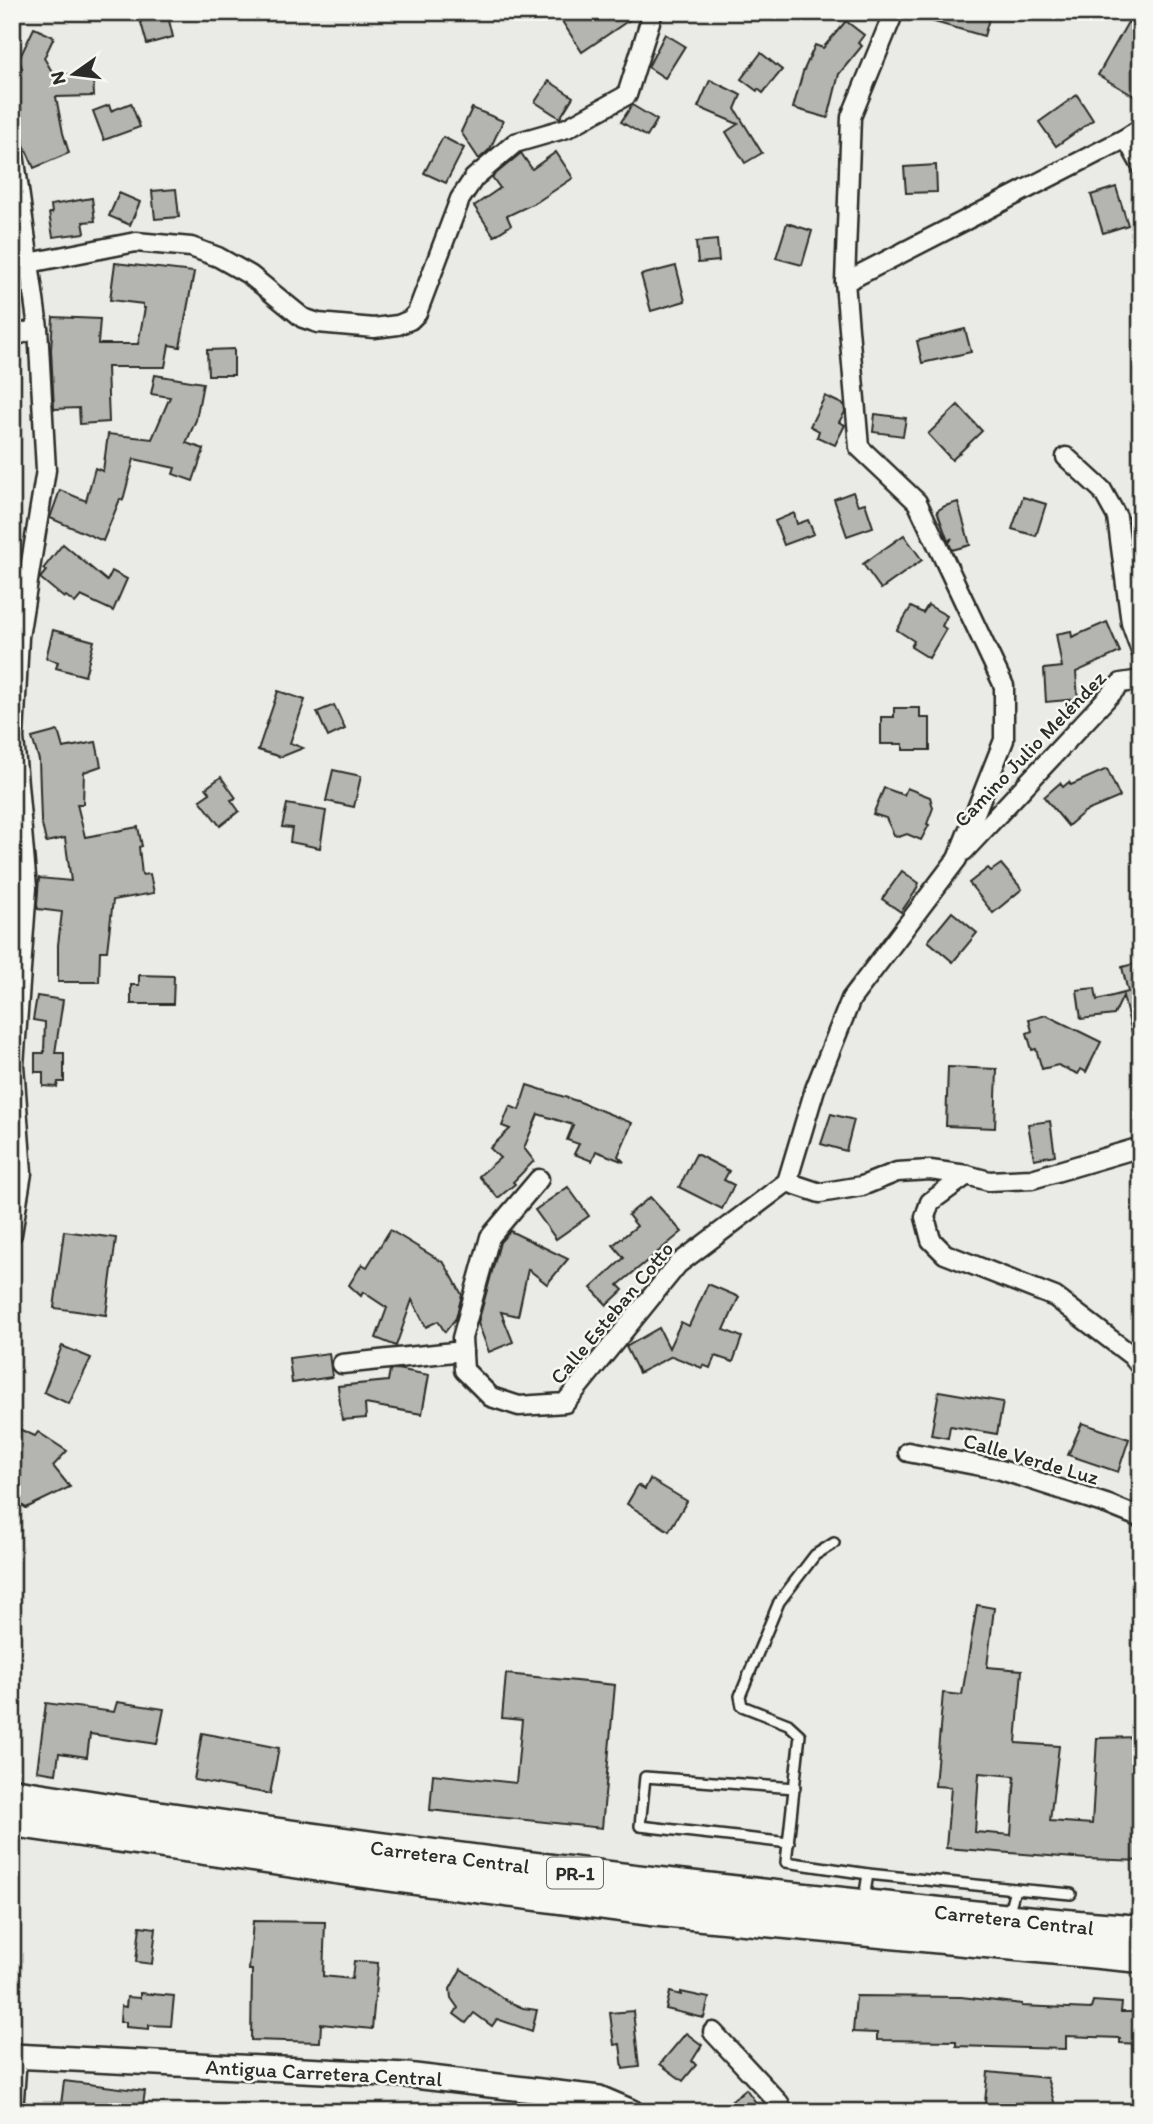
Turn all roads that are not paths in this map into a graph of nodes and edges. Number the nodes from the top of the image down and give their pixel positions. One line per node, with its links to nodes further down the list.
1 (653, 12): 6 (street)
2 (894, 12): 7 (street)
3 (1134, 133): 5 (street); 7 (street)
4 (13, 149): 6 (street)
5 (1141, 166)
6 (29, 263): 8 (street)
7 (845, 282): 14 (street)
8 (38, 328): 9 (street); 11 (street)
9 (12, 337)
10 (1066, 457): 12 (street)
11 (16, 637): 15 (street)
12 (1141, 651)
13 (1141, 680): 14 (street, Camino Julio Meléndez)
14 (957, 859): 19 (street)
15 (13, 1065): 20 (street)
16 (1141, 1147): 17 (street)
17 (967, 1175): 19 (street); 23 (street)
18 (539, 1179): 21 (street, Calle Esteban Cotto)
19 (788, 1182): 21 (street, Calle Esteban Cotto)
20 (12, 1234)
21 (463, 1351): 22 (street)
22 (342, 1364)
23 (1141, 1367)
24 (908, 1452): 25 (street, Calle Verde Luz)
25 (1141, 1518)
26 (834, 1543): 27 (lane)
27 (795, 1788): 30 (lane); 30 (lane)
28 (12, 1794): 34 (highway, Carretera Central / PR-1)
29 (12, 1821): 37 (highway, Carretera Central / PR-1)
30 (789, 1843): 31 (lane)
31 (868, 1874): 32 (lane); 34 (lane)
32 (1015, 1889): 33 (lane); 35 (lane)
33 (1071, 1894)
34 (863, 1905): 35 (highway, Carretera Central / PR-1)
35 (1007, 1920): 36 (highway, Carretera Central / PR-1)
36 (1141, 1931)
37 (1141, 1957)
38 (713, 2032): 42 (street)
39 (14, 2056): 40 (street); 41 (street, Antigua Carretera Central)
40 (13, 2112)
41 (632, 2112)
42 (784, 2112)

